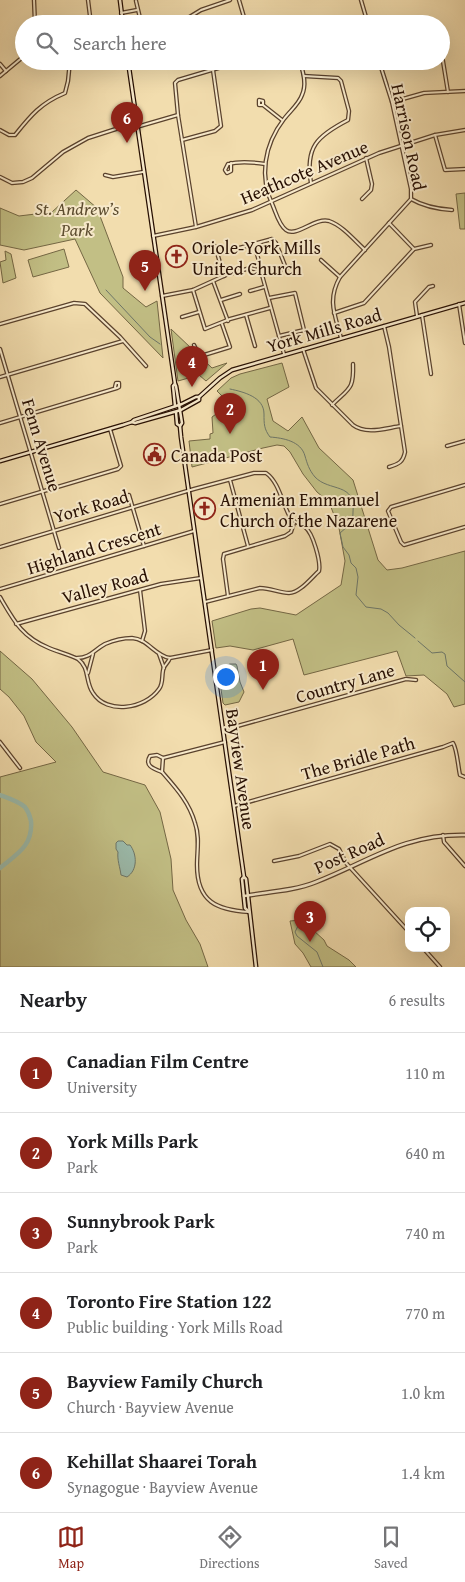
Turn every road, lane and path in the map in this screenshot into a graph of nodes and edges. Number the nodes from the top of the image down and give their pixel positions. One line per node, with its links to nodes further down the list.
1 (34, 0): 10 (street)
2 (88, 0): 11 (street)
3 (120, 0): 9 (main road)
4 (136, 0): 8 (street)
5 (230, 0): 13 (street)
6 (239, 0): 14 (street)
7 (361, 0): 15 (street)
8 (138, 10): 9 (street); 12 (street)
9 (121, 13)
10 (35, 15)
11 (90, 15)
12 (139, 15)
13 (193, 15)
14 (243, 15)
15 (365, 15)
16 (0, 64): 24 (street)
17 (15, 64): 24 (street)
18 (69, 70): 34 (street)
19 (129, 70): 33 (main road, Bayview Avenue)
20 (213, 70): 31 (street); 37 (street)
21 (302, 70): 26 (street)
22 (382, 70): 29 (street, Harrison Road)
23 (444, 70): 28 (street)
24 (6, 71): 25 (street)
25 (0, 76)
26 (304, 76): 32 (street); 46 (street)
27 (465, 91): 28 (street)
28 (448, 92): 29 (street)
29 (392, 102): 38 (street, Harrison Road)
30 (263, 105): 32 (street)
31 (178, 115): 33 (street); 37 (street)
32 (283, 120): 41 (street)
33 (136, 127): 43 (main road, Bayview Avenue); 45 (street)
34 (0, 130)
35 (465, 130): 36 (street, Heathcote Avenue)
36 (435, 135): 38 (street, Heathcote Avenue); 42 (street)
37 (182, 140): 52 (street)
38 (401, 145): 39 (street, Heathcote Avenue); 48 (street, Harrison Road)
39 (366, 158): 46 (street, Heathcote Avenue); 47 (street)
40 (231, 164): 41 (street)
41 (264, 164): 49 (street)
42 (465, 169)
43 (143, 172): 44 (street); 53 (main road, Bayview Avenue)
44 (105, 175)
45 (0, 177)
46 (311, 183): 49 (street, Heathcote Avenue)
47 (362, 198)
48 (411, 199): 50 (street); 51 (street, Harrison Road)
49 (271, 202): 52 (street, Heathcote Avenue); 58 (street)
50 (452, 210)
51 (390, 223): 57 (street); 58 (street, Harrison Road)
52 (196, 226): 53 (street, Heathcote Avenue)
53 (153, 236): 73 (main road, Bayview Avenue)
54 (254, 243): 59 (street); 62 (street); 63 (street)
55 (431, 245): 57 (street)
56 (215, 246): 59 (street)
57 (414, 249): 80 (street)
58 (365, 250): 66 (street, Harrison Road)
59 (217, 254): 65 (street)
60 (321, 260): 66 (street)
61 (292, 266): 62 (street)
62 (286, 268): 64 (street)
63 (258, 270): 64 (street); 65 (street)
64 (262, 274): 69 (street)
65 (224, 276): 67 (street)
66 (340, 277): 80 (street, Harrison Road)
67 (213, 282): 70 (street); 75 (street)
68 (433, 286): 83 (street)
69 (265, 287): 71 (street); 74 (street)
70 (193, 290): 73 (street); 79 (street)
71 (250, 291)
72 (240, 294): 75 (street)
73 (162, 296): 103 (main road, Bayview Avenue)
74 (268, 298): 78 (street); 89 (street)
75 (221, 300): 85 (street)
76 (465, 302): 77 (main road, York Mills Road)
77 (459, 304): 81 (main road, York Mills Road); 92 (street)
78 (270, 308): 82 (street); 89 (street)
79 (199, 312): 84 (street); 87 (street)
80 (334, 313): 90 (street, Harrison Road)
81 (422, 315): 83 (main road, York Mills Road); 100 (street)
82 (246, 316): 85 (street); 94 (street)
83 (417, 316): 88 (main road, York Mills Road)
84 (182, 317)
85 (228, 321): 87 (street)
86 (0, 324): 91 (street)
87 (222, 324): 93 (street)
88 (384, 326): 90 (main road, York Mills Road); 115 (street)
89 (279, 336): 97 (street)
90 (341, 338): 96 (main road, York Mills Road)
91 (123, 341): 99 (street); 101 (street)
92 (465, 342)
93 (194, 345)
94 (255, 346)
95 (0, 349): 101 (street, Fenn Avenue)
96 (303, 349): 97 (main road, York Mills Road); 107 (street)
97 (284, 354): 105 (main road, York Mills Road)
98 (353, 364): 107 (street)
99 (146, 366)
100 (431, 374)
101 (8, 375): 102 (street); 111 (street, Fenn Avenue)
102 (0, 377)
103 (174, 384): 106 (main road, Bayview Avenue); 108 (main road, Bayview Avenue)
104 (115, 387): 111 (street)
105 (199, 397): 106 (main road, York Mills Road); 109 (main road, York Mills Road)
106 (180, 405): 108 (main road, York Mills Road); 109 (main road, Bayview Avenue)
107 (332, 405): 115 (street)
108 (175, 406): 110 (main road, Bayview Avenue); 112 (main road, York Mills Road)
109 (180, 410): 110 (main road, York Mills Road); 114 (main road, Bayview Avenue)
110 (176, 412): 112 (main road, York Mills Road); 114 (main road, Bayview Avenue)
111 (20, 417): 113 (street); 119 (street, Fenn Avenue)
112 (132, 422): 116 (main road, York Mills Road)
113 (0, 423)
114 (180, 426): 124 (main road, Bayview Avenue)
115 (401, 426): 121 (street)
116 (110, 429): 119 (main road, York Mills Road); 125 (street)
117 (465, 441): 118 (street)
118 (447, 446)
119 (31, 452): 120 (main road, York Mills Road); 125 (street, Fenn Avenue)
120 (0, 461)
121 (389, 467)
122 (230, 480): 124 (street, York Road); 129 (street, York Road); 135 (street)
123 (465, 485): 130 (street)
124 (189, 490): 128 (street, York Road); 132 (main road, Bayview Avenue)
125 (43, 491): 127 (street); 131 (street, Fenn Avenue)
126 (129, 495): 128 (street)
127 (0, 504)
128 (133, 507): 131 (street, York Road); 134 (street)
129 (294, 522): 135 (street); 140 (street)
130 (465, 528)
131 (54, 530): 133 (street, York Road); 136 (street, Fenn Avenue)
132 (194, 531): 134 (street, Highland Crescent); 137 (main road, Bayview Avenue)
133 (0, 546)
134 (144, 546): 138 (street, Highland Crescent)
135 (248, 546): 140 (street)
136 (59, 548)
137 (201, 578): 139 (street, Valley Road); 142 (main road, Bayview Avenue)
138 (0, 588)
139 (140, 590): 143 (street, Valley Road); 144 (street)
140 (228, 596): 142 (street)
141 (0, 597): 143 (street)
142 (205, 602): 145 (main road, Bayview Avenue)
143 (16, 624): 148 (street)
144 (142, 641): 146 (street); 147 (street)
145 (212, 650): 149 (street); 153 (main road, Bayview Avenue)
146 (93, 654): 148 (street); 151 (street)
147 (159, 654): 149 (street); 150 (street)
148 (77, 658): 151 (street)
149 (170, 658): 150 (street)
150 (164, 668): 151 (street)
151 (88, 675)
152 (416, 680): 153 (street, Country Lane)
153 (223, 730): 155 (main road, Bayview Avenue)
154 (0, 742): 157 (street)
155 (224, 742): 156 (street); 160 (main road, Bayview Avenue)
156 (163, 758): 158 (street); 158 (street)
157 (20, 768)
158 (162, 772): 169 (street)
159 (464, 777): 160 (street, The Bridle Path)
160 (234, 806): 166 (main road, Bayview Avenue)
161 (465, 835): 162 (main road, Post Road)
162 (443, 836): 164 (street); 165 (main road, Post Road)
163 (274, 861): 165 (street)
164 (465, 866)
165 (350, 867): 168 (main road, Post Road); 170 (street)
166 (244, 877): 167 (main road, Bayview Avenue); 168 (main road, Bayview Avenue)
167 (244, 896): 168 (main road, Post Road); 169 (main road, Bayview Avenue)
168 (248, 896): 169 (main road, Bayview Avenue)
169 (249, 912): 172 (main road, Bayview Avenue)
170 (405, 928)
171 (427, 952): 173 (street)
172 (256, 967)
173 (440, 967)

